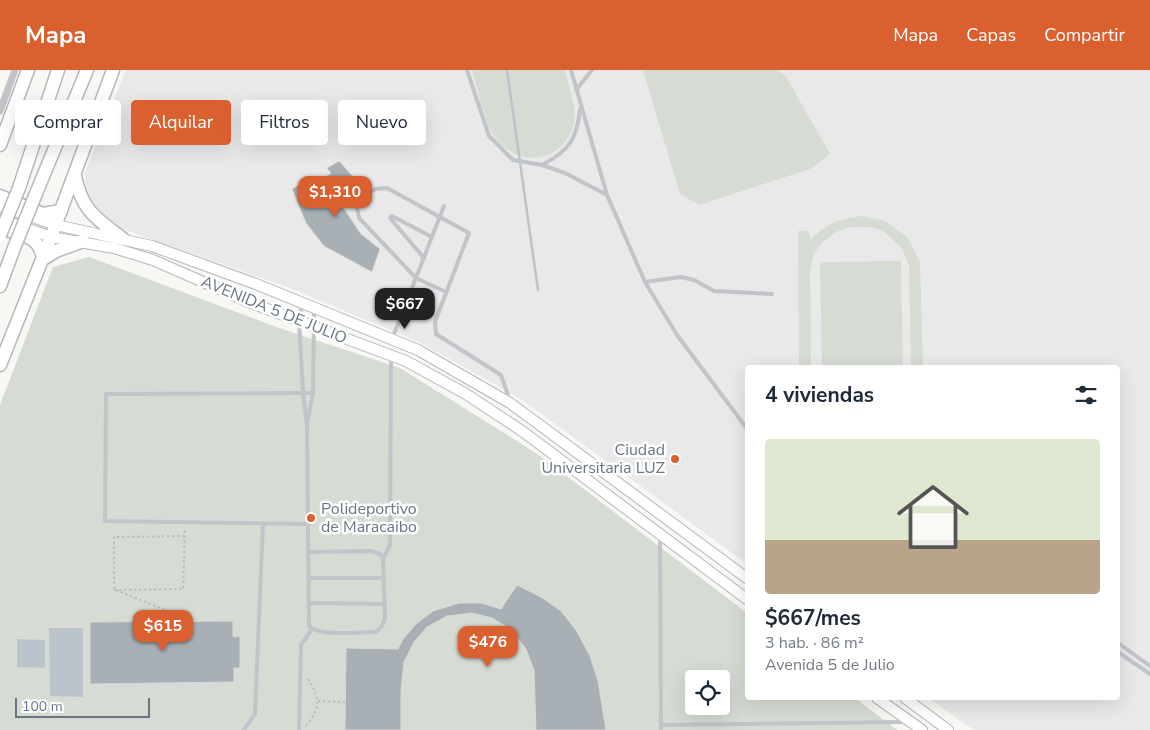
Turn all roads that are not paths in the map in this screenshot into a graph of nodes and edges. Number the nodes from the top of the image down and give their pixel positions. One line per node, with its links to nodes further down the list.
1 (15, 70): 11 (street)
2 (28, 70): 12 (highway)
3 (58, 70): 24 (highway, bridge)
4 (87, 70): 33 (highway, bridge)
5 (113, 70): 14 (highway)
6 (467, 70): 13 (lane)
7 (571, 70): 9 (lane)
8 (592, 70): 9 (lane)
9 (576, 90): 10 (lane)
10 (580, 107): 13 (lane); 15 (lane)
11 (0, 111)
12 (0, 145)
13 (542, 165): 15 (lane)
14 (75, 175): 19 (highway); 27 (highway)
15 (607, 195): 32 (lane)
16 (0, 196): 19 (highway)
17 (0, 206): 22 (main road, AVENIDA 5 DE JULIO)
18 (444, 206): 20 (lane)
19 (61, 211): 22 (highway)
20 (440, 218): 26 (lane); 31 (lane); 34 (lane)
21 (0, 219): 25 (main road, AVENIDA 5 DE JULIO)
22 (56, 225): 25 (highway); 27 (main road, AVENIDA 5 DE JULIO)
23 (0, 228): 30 (highway)
24 (0, 235)
25 (52, 237): 28 (main road, AVENIDA 5 DE JULIO); 30 (highway)
26 (432, 237): 29 (lane); 29 (lane)
27 (123, 239): 36 (main road, AVENIDA 5 DE JULIO)
28 (83, 241): 30 (highway); 38 (main road, AVENIDA 5 DE JULIO)
29 (424, 258): 31 (lane)
30 (43, 259): 42 (highway)
31 (416, 278): 34 (lane); 40 (lane)
32 (645, 282): 35 (lane); 47 (lane)
33 (0, 286)
34 (446, 292): 45 (lane)
35 (772, 294)
36 (303, 302): 37 (main road, AVENIDA 5 DE JULIO); 38 (lane)
37 (314, 306): 39 (lane); 40 (main road, AVENIDA 5 DE JULIO)
38 (299, 321): 39 (main road, AVENIDA 5 DE JULIO); 43 (lane)
39 (312, 326): 41 (main road, AVENIDA 5 DE JULIO); 44 (lane)
40 (392, 338): 45 (main road, AVENIDA 5 DE JULIO)
41 (392, 356): 51 (main road, AVENIDA 5 DE JULIO); 53 (lane)
42 (0, 365)
43 (303, 393): 44 (lane); 46 (lane); 49 (lane)
44 (313, 393): 46 (lane)
45 (510, 403): 48 (main road, AVENIDA 5 DE JULIO)
46 (307, 425): 50 (lane)
47 (745, 426)
48 (672, 522): 51 (main road); 54 (main road, AVENIDA 5 DE JULIO)
49 (263, 523): 50 (lane); 70 (lane)
50 (308, 524): 52 (lane)
51 (660, 535): 57 (main road, AVENIDA 5 DE JULIO); 69 (lane)
52 (309, 552): 53 (lane); 55 (lane)
53 (383, 559): 56 (lane)
54 (745, 577)
55 (309, 578): 56 (lane); 58 (lane)
56 (384, 578): 59 (lane)
57 (745, 598)
58 (309, 602): 59 (lane); 60 (lane)
59 (385, 604): 60 (lane)
60 (312, 629): 71 (lane)
61 (1120, 644): 63 (lane)
62 (1120, 653): 64 (lane)
63 (1150, 666)
64 (1150, 674)
65 (880, 700): 67 (main road)
66 (908, 700): 75 (main road)
67 (911, 722): 68 (lane); 74 (main road)
68 (854, 723): 69 (lane); 73 (lane)
69 (661, 725): 72 (lane)
70 (244, 730)
71 (301, 730)
72 (661, 730)
73 (854, 730)
74 (922, 730)
75 (948, 730)

